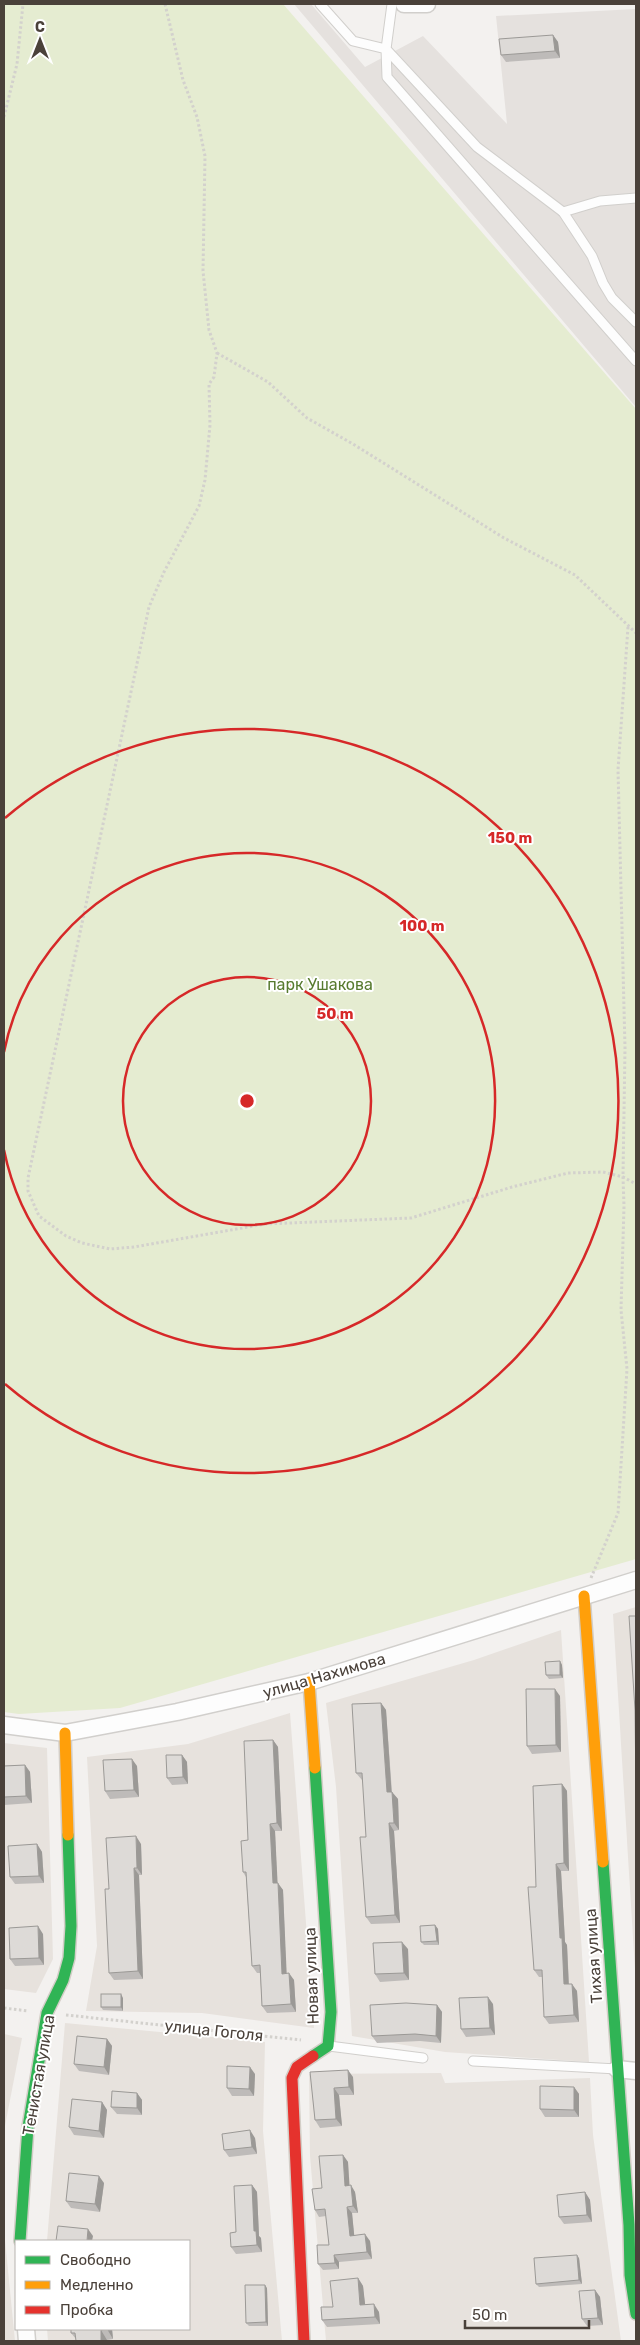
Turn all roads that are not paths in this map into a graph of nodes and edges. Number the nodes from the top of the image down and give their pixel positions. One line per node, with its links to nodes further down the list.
1 (320, 4): 5 (lane)
2 (392, 4): 5 (lane)
3 (404, 4): 4 (street)
4 (427, 4)
5 (386, 49): 7 (lane); 9 (lane)
6 (636, 198): 7 (lane)
7 (563, 212): 8 (lane)
8 (636, 322)
9 (636, 361)
10 (636, 1580): 11 (street, улица Нахимова)
11 (584, 1596): 12 (street, улица Нахимова); 18 (street, Тихая улица)
12 (310, 1682): 14 (street, улица Нахимова); 15 (street, Новая улица)
13 (4, 1725): 14 (street, улица Нахимова)
14 (65, 1733): 20 (street, Тенистая улица)
15 (328, 2046): 16 (lane); 22 (street, Новая улица)
16 (423, 2058)
17 (473, 2061): 18 (lane)
18 (617, 2069): 19 (street); 21 (street, Тихая улица)
19 (636, 2071)
20 (20, 2240)
21 (636, 2314)
22 (304, 2341)

